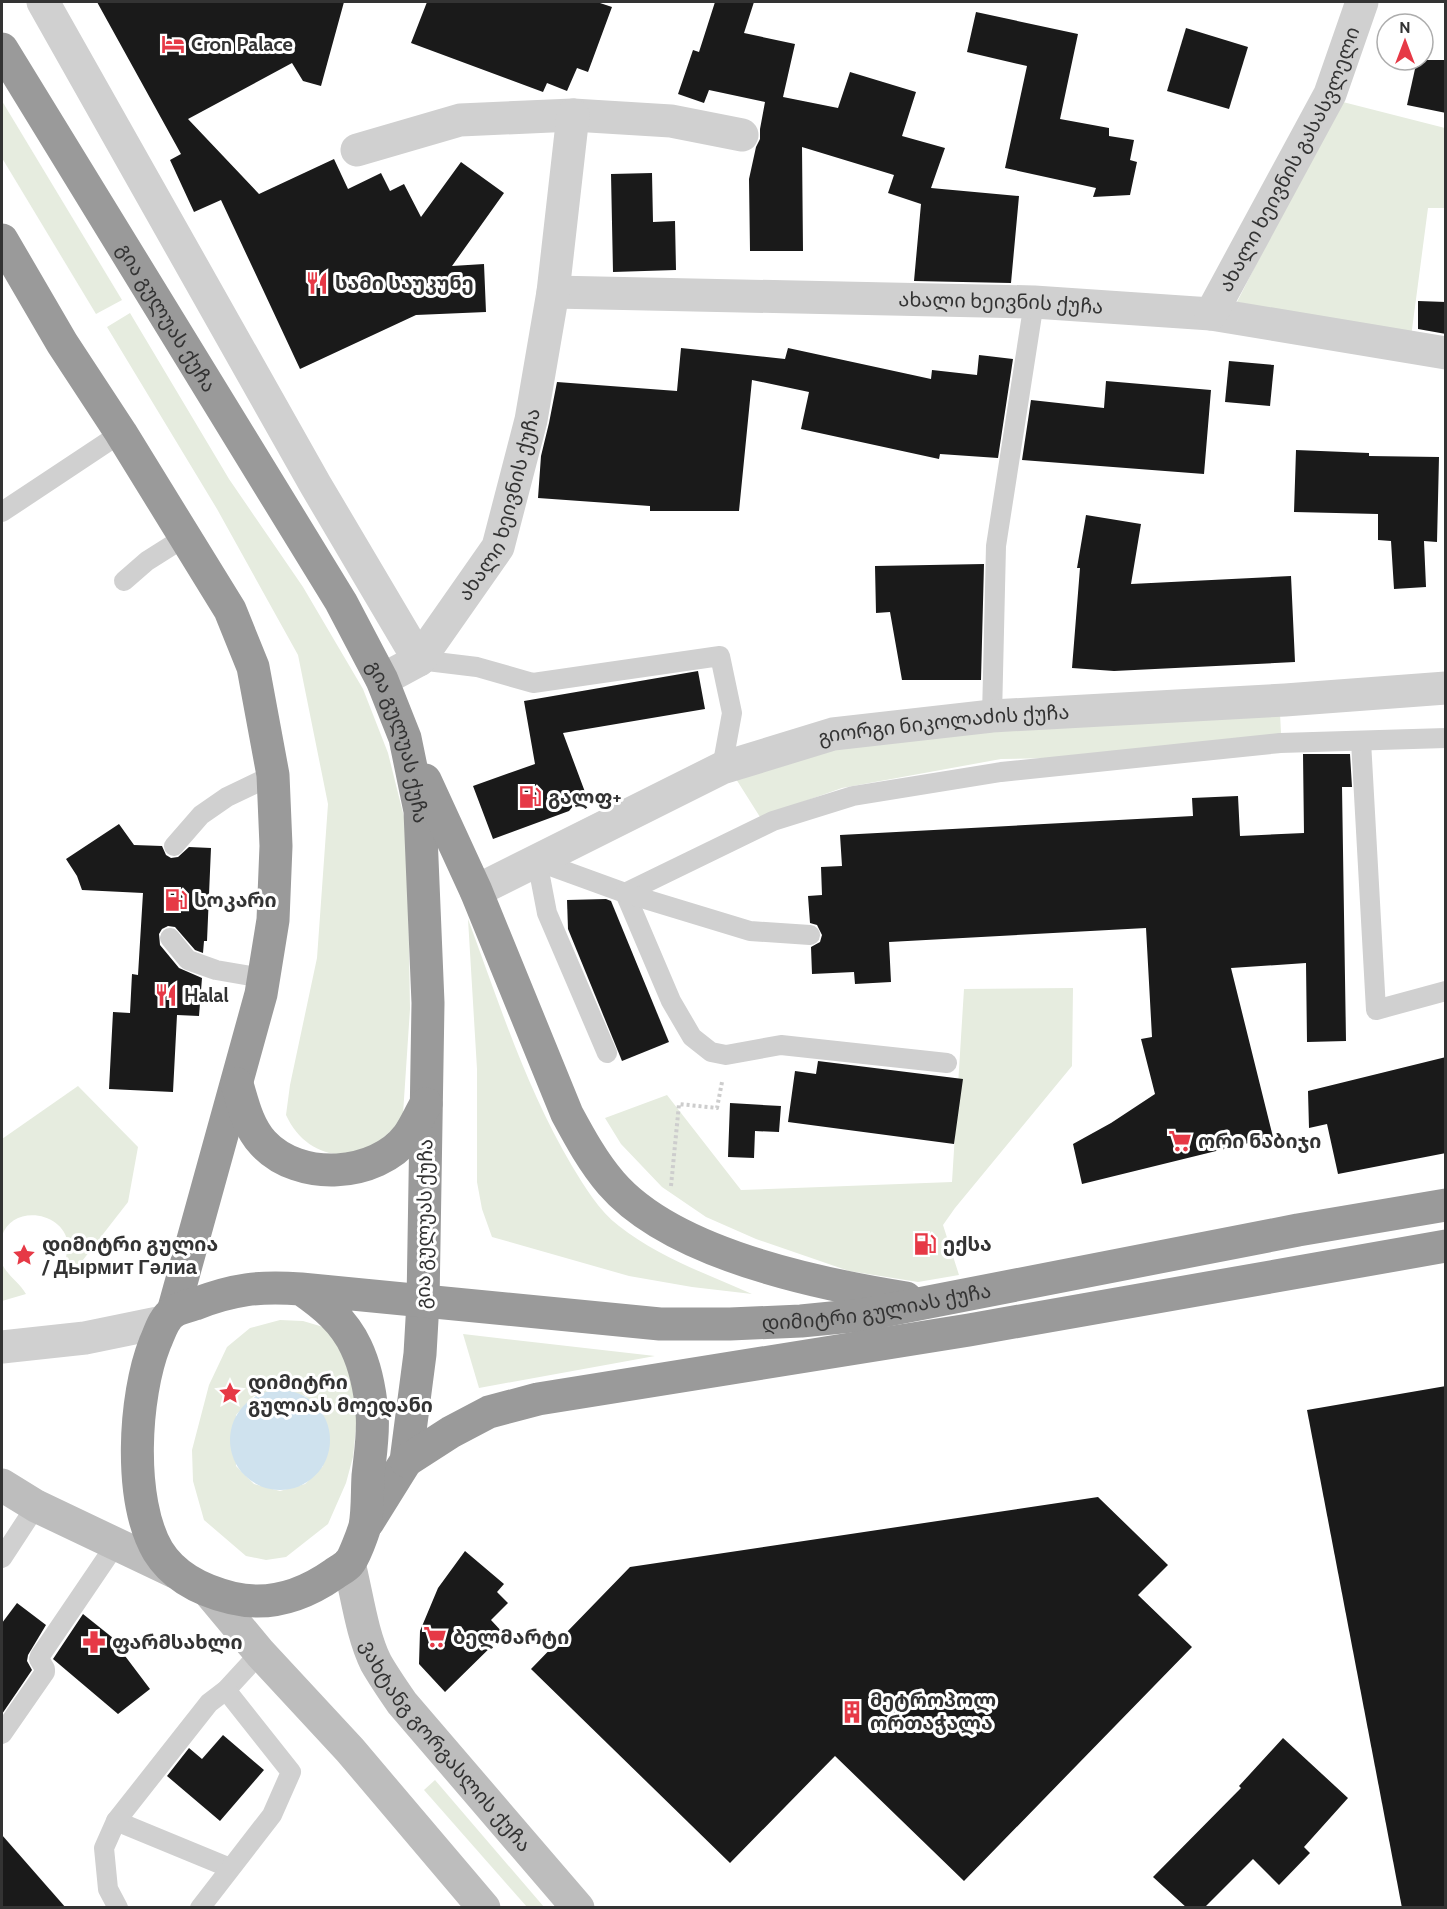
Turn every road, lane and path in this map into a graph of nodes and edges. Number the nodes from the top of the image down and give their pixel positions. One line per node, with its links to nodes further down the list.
1 (43, 2): 16 (street)
2 (1362, 2): 10 (street, ახალი ხეივნის გასასვლელი)
3 (2, 49): 17 (highway, გია გულუას ქუჩა)
4 (573, 115): 5 (street); 6 (street); 8 (street, ახალი ხეივნის ქუჩა)
5 (742, 135)
6 (357, 150)
7 (2, 240): 12 (highway)
8 (553, 292): 9 (street, ახალი ხეივნის ქუჩა); 16 (street, ახალი ხეივნის ქუჩა)
9 (1034, 303): 10 (street, ახალი ხეივნის ქუჩა); 19 (lane)
10 (1211, 314): 11 (street, ახალი ხეივნის ქუჩა)
11 (1446, 353)
12 (121, 433): 13 (lane); 14 (highway)
13 (2, 512)
14 (185, 537): 15 (lane); 24 (highway)
15 (124, 581)
16 (419, 660): 17 (street, ახალი ხეივნის ქუჩა); 23 (lane)
17 (382, 680): 20 (highway, გია გულუას ქუჩა)
18 (1446, 688): 19 (street, გიორგი ნიკოლაძის ქუჩა)
19 (993, 716): 23 (street, გიორგი ნიკოლაძის ქუჩა)
20 (405, 738): 27 (highway); 36 (highway, გია გულუას ქუჩა)
21 (1446, 738): 22 (lane)
22 (1361, 741): 28 (lane); 32 (lane)
23 (722, 768): 26 (street, გიორგი ნიკოლაძის ქუჩა)
24 (273, 775): 25 (lane); 31 (highway)
25 (174, 846)
26 (537, 861): 27 (street, გიორგი ნიკოლაძის ქუჩა); 28 (lane); 33 (lane)
27 (476, 891): 43 (highway)
28 (625, 893): 29 (lane); 34 (lane)
29 (810, 936)
30 (170, 938): 31 (lane)
31 (263, 978): 35 (highway)
32 (1446, 991)
33 (607, 1053)
34 (947, 1063)
35 (237, 1084): 36 (highway); 44 (highway)
36 (426, 1104): 42 (highway, გია გულუას ქუჩა)
37 (717, 1108): 38 (path)
38 (671, 1186)
39 (1446, 1204): 43 (highway, დიმიტრი გულიას ქუჩა)
40 (1446, 1246): 46 (highway, დიმიტრი გულიას ქუჩა)
41 (301, 1289): 42 (highway, დიმიტრი გულიას ქუჩა); 44 (highway, დიმიტრი გულიას ქუჩა); 49 (highway)
42 (423, 1302): 43 (highway, დიმიტრი გულიას ქუჩა); 46 (highway, გია გულუას ქუჩა)
43 (931, 1302)
44 (168, 1317): 45 (street); 53 (highway)
45 (2, 1347)
46 (406, 1461): 49 (highway, გია გულუას ქუჩა)
47 (2, 1485): 48 (street)
48 (36, 1506): 50 (street); 51 (lane)
49 (365, 1527): 52 (highway)
50 (116, 1544): 53 (street); 57 (lane)
51 (2, 1558)
52 (349, 1563): 54 (highway); 63 (street, ვახტანგ გორგასლის ქუჩა)
53 (175, 1572): 54 (highway)
54 (209, 1592): 55 (street)
55 (260, 1653): 56 (lane); 62 (street)
56 (226, 1690): 58 (lane); 59 (lane)
57 (2, 1734)
58 (116, 1821): 59 (lane); 60 (lane)
59 (230, 1868): 61 (lane)
60 (118, 1908)
61 (200, 1908)
62 (484, 1908)
63 (578, 1908)

